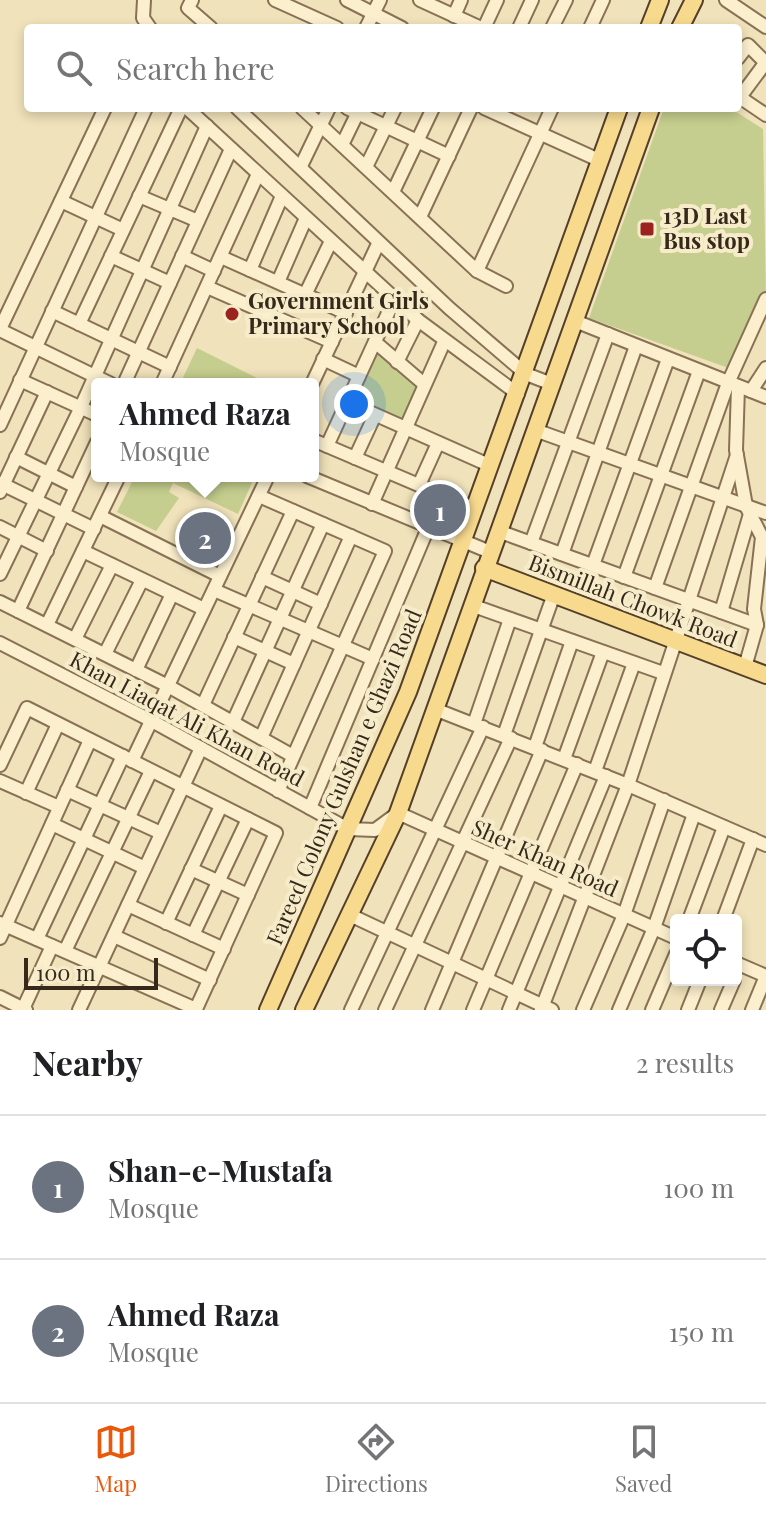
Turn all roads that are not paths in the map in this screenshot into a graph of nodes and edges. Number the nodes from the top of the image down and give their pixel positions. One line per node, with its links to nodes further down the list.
1 (144, 0): 17 (street)
2 (192, 0): 18 (street)
3 (275, 0): 19 (street)
4 (347, 0): 15 (street)
5 (380, 0): 15 (street)
6 (421, 0): 16 (street)
7 (461, 0): 16 (street)
8 (497, 0): 23 (street)
9 (532, 0): 24 (street)
10 (566, 0): 25 (street)
11 (603, 0): 26 (street)
12 (660, 0): 27 (main road)
13 (694, 0): 28 (main road)
14 (726, 0): 29 (street)
15 (373, 15): 20 (street); 21 (street)
16 (454, 16): 22 (street)
17 (142, 24)
18 (206, 24)
19 (328, 24)
20 (368, 24)
21 (393, 24)
22 (471, 24)
23 (479, 24)
24 (521, 24)
25 (554, 24)
26 (592, 24)
27 (651, 24)
28 (682, 24)
29 (766, 27)
30 (742, 53): 31 (street)
31 (766, 62): 32 (street)
32 (742, 92)
33 (742, 98): 50 (street)
34 (103, 112): 66 (street)
35 (144, 112): 68 (street)
36 (179, 112): 64 (street)
37 (191, 112): 52 (street)
38 (241, 112): 60 (street)
39 (306, 112): 51 (street)
40 (327, 112): 51 (street)
41 (354, 112): 56 (street)
42 (359, 112): 53 (street)
43 (393, 112): 53 (street)
44 (431, 112): 55 (street)
45 (469, 112): 58 (street)
46 (492, 112): 54 (street)
47 (550, 112): 54 (street)
48 (618, 112): 59 (main road, Fareed Colony Gulshan e Ghazi Road)
49 (650, 112): 93 (main road)
50 (763, 114)
51 (321, 125): 56 (street); 60 (street)
52 (207, 126): 57 (street); 67 (street)
53 (386, 126): 55 (street); 61 (street)
54 (540, 135): 59 (street); 81 (street)
55 (417, 141): 58 (street); 63 (street)
56 (342, 145): 61 (street)
57 (231, 149): 62 (street); 71 (street)
58 (449, 156): 69 (street)
59 (601, 161): 110 (main road, Fareed Colony Gulshan e Ghazi Road)
60 (301, 166): 74 (street)
61 (366, 167): 63 (street)
62 (258, 174): 65 (street); 77 (street)
63 (393, 192): 69 (street)
64 (139, 196): 67 (street); 72 (street)
65 (282, 196): 70 (street); 79 (street)
66 (61, 201): 68 (street); 95 (street)
67 (170, 209): 71 (street); 78 (street)
68 (95, 217): 72 (street); 90 (street)
69 (420, 217): 81 (street)
70 (306, 218): 73 (street); 83 (street)
71 (198, 221): 76 (street)
72 (123, 230): 75 (street)
73 (331, 241): 82 (street); 87 (street)
74 (378, 244): 82 (street); 110 (street)
75 (111, 256): 78 (street); 94 (street)
76 (182, 256): 80 (street); 84 (street)
77 (221, 257): 79 (street); 80 (street)
78 (142, 270): 84 (street); 97 (street)
79 (250, 270): 83 (street)
80 (214, 271): 86 (street)
81 (477, 271): 85 (street)
82 (365, 272): 89 (street); 91 (street)
83 (278, 282): 87 (street)
84 (170, 283): 103 (street)
85 (506, 286)
86 (207, 287): 98 (street); 107 (street)
87 (305, 295): 91 (street)
88 (766, 299): 121 (street)
89 (394, 300): 92 (street); 99 (street)
90 (52, 311): 94 (street); 102 (street)
91 (346, 313): 98 (street)
92 (418, 320): 100 (street); 106 (street)
93 (575, 321): 96 (street); 119 (main road)
94 (79, 324): 97 (street)
95 (0, 329): 102 (street)
96 (608, 334): 101 (street); 132 (street)
97 (111, 339): 103 (street); 111 (street)
98 (332, 342): 104 (street)
99 (375, 342): 106 (street); 112 (street)
100 (444, 342): 118 (street); 123 (street)
101 (636, 346): 105 (street); 136 (street)
102 (35, 347): 111 (street); 117 (street)
103 (138, 352): 107 (street); 114 (street)
104 (323, 359): 112 (street); 116 (street)
105 (668, 359): 109 (street); 141 (street)
106 (397, 362): 118 (street)
107 (170, 367): 115 (street)
108 (766, 368): 121 (street)
109 (699, 371): 121 (street); 145 (street)
110 (526, 374): 119 (street); 123 (main road, Fareed Colony Gulshan e Ghazi Road)
111 (95, 376): 113 (street)
112 (359, 376): 125 (street)
113 (99, 378)
114 (127, 378)
115 (165, 378)
116 (315, 378)
117 (20, 380): 122 (street); 129 (street)
118 (424, 384): 130 (street)
119 (552, 384): 131 (main road)
120 (91, 385): 126 (street)
121 (739, 387): 124 (street); 138 (street); 151 (street)
122 (47, 392): 126 (street); 139 (street)
123 (518, 394): 142 (main road, Fareed Colony Gulshan e Ghazi Road)
124 (766, 397)
125 (347, 402): 128 (street); 135 (street)
126 (81, 407): 127 (street); 144 (street)
127 (91, 412)
128 (375, 415): 130 (street); 140 (street)
129 (0, 425)
130 (405, 428): 134 (street); 143 (street)
131 (535, 430): 132 (street); 167 (main road)
132 (568, 442): 136 (street); 171 (street)
133 (319, 443): 135 (street)
134 (438, 443): 142 (street); 149 (street)
135 (327, 446): 140 (street)
136 (598, 453): 141 (street); 174 (street)
137 (91, 455): 152 (street)
138 (737, 455): 154 (street); 158 (street)
139 (16, 457): 144 (street); 150 (street)
140 (355, 458): 143 (street)
141 (630, 464): 145 (street); 177 (street)
142 (491, 466): 157 (main road, Fareed Colony Gulshan e Ghazi Road)
143 (386, 471): 149 (street); 156 (street)
144 (49, 473): 152 (street); 155 (street)
145 (661, 475): 151 (street); 181 (street)
146 (319, 481): 156 (street)
147 (116, 482): 162 (street)
148 (265, 482): 153 (street)
149 (419, 485): 157 (street)
150 (1, 486): 155 (street)
151 (692, 486): 154 (street); 183 (street)
152 (76, 487): 161 (street)
153 (259, 496): 159 (street); 179 (street)
154 (722, 498): 158 (street); 188 (street)
155 (36, 500): 161 (street); 168 (street)
156 (372, 504): 165 (street)
157 (475, 509): 170 (main road, Fareed Colony Gulshan e Ghazi Road)
158 (748, 510): 160 (street); 195 (street); 199 (street)
159 (293, 511): 163 (street); 180 (street)
160 (766, 513)
161 (64, 514): 166 (street); 172 (street)
162 (100, 516): 166 (street); 179 (street)
163 (323, 524): 169 (street); 185 (street)
164 (0, 527): 168 (street)
165 (428, 528): 170 (street); 211 (street)
166 (94, 529): 173 (street)
167 (498, 531): 171 (street); 175 (main road)
168 (18, 536): 172 (street); 178 (street)
169 (351, 536): 190 (street); 206 (street)
170 (463, 542): 175 (street); 253 (main road, Fareed Colony Gulshan e Ghazi Road)
171 (531, 543): 174 (street)
172 (47, 551): 194 (street)
173 (83, 551): 176 (street); 198 (street)
174 (562, 554): 177 (street)
175 (487, 560): 187 (main road, Bismillah Chowk Road); 192 (main road)
176 (112, 565): 182 (street); 203 (street)
177 (593, 565): 181 (street)
178 (0, 574)
179 (220, 576): 184 (street)
180 (262, 577): 185 (street); 191 (street)
181 (624, 577): 183 (street)
182 (142, 580): 186 (street); 210 (street)
183 (655, 588): 188 (street)
184 (214, 590): 191 (street); 193 (street)
185 (293, 591): 190 (street); 196 (street)
186 (172, 594): 193 (street); 215 (street)
187 (554, 594): 200 (street); 204 (main road, Bismillah Chowk Road)
188 (687, 600): 195 (street); 204 (street)
189 (0, 602): 194 (street)
190 (321, 604): 201 (street)
191 (249, 605): 196 (street); 202 (street)
192 (471, 605): 197 (street); 220 (main road)
193 (204, 609): 218 (street)
194 (18, 611): 198 (street)
195 (721, 612): 199 (street)
196 (280, 618): 201 (street); 208 (street)
197 (510, 619): 200 (street); 224 (street)
198 (47, 625): 203 (street)
199 (757, 625): 214 (street)
200 (541, 630): 205 (street); 225 (street)
201 (309, 631): 206 (street); 213 (street)
202 (234, 637): 208 (street); 219 (street)
203 (75, 639): 210 (street)
204 (674, 639): 214 (main road, Bismillah Chowk Road); 216 (street)
205 (572, 641): 209 (street); 229 (street)
206 (343, 646): 211 (street); 230 (street)
207 (2, 649): 221 (street, Khan Liaqat Ali Khan Road)
208 (265, 651): 213 (street); 222 (street)
209 (603, 652): 212 (street); 232 (street)
210 (105, 654): 215 (street)
211 (373, 659): 246 (street)
212 (634, 663): 216 (street); 235 (street)
213 (294, 664): 226 (street)
214 (745, 667): 217 (main road, Bismillah Chowk Road)
215 (136, 670): 218 (street)
216 (663, 673): 237 (street)
217 (766, 675)
218 (168, 686): 219 (street); 221 (street)
219 (203, 705): 222 (street)
220 (437, 710): 224 (street); 247 (main road)
221 (152, 721): 228 (street, Khan Liaqat Ali Khan Road); 231 (street)
222 (233, 722): 226 (street)
223 (58, 724): 227 (street); 233 (street); 241 (street)
224 (478, 726): 225 (street); 254 (street)
225 (508, 736): 229 (street); 258 (street)
226 (261, 738): 230 (street)
227 (90, 740): 231 (street); 239 (street)
228 (201, 748): 238 (street); 240 (street, Khan Liaqat Ali Khan Road)
229 (539, 748): 232 (street); 261 (street)
230 (293, 756): 240 (street)
231 (128, 759): 234 (street); 243 (street)
232 (571, 761): 235 (street); 264 (street)
233 (0, 765)
234 (151, 771): 238 (street); 249 (street)
235 (601, 773): 237 (street); 266 (street)
236 (0, 781): 241 (street)
237 (628, 785): 242 (street); 268 (street)
238 (183, 787): 244 (street); 255 (street)
239 (67, 790): 243 (street); 245 (street)
240 (278, 791): 246 (street, Khan Liaqat Ali Khan Road)
241 (26, 793): 245 (street)
242 (664, 800): 248 (street); 273 (street)
243 (100, 805): 249 (street); 256 (street)
244 (221, 806): 250 (street); 263 (street)
245 (59, 807): 251 (street)
246 (310, 808): 253 (street, Khan Liaqat Ali Khan Road)
247 (398, 813): 253 (street); 254 (street, Sher Khan Road); 272 (main road)
248 (694, 814): 252 (street); 276 (street)
249 (129, 818): 255 (street); 260 (street)
250 (248, 819): 265 (street); 267 (street)
251 (52, 824): 256 (street); 275 (street)
252 (724, 827): 257 (street); 270 (street)
253 (348, 829): 301 (main road, Fareed Colony Gulshan e Ghazi Road)
254 (435, 830): 258 (street, Sher Khan Road); 277 (street)
255 (161, 833): 262 (street)
256 (84, 839): 260 (street); 282 (street)
257 (753, 839): 259 (street); 271 (street)
258 (463, 843): 261 (street, Sher Khan Road); 284 (street)
259 (766, 845)
260 (112, 852): 262 (street); 286 (street)
261 (497, 858): 264 (street, Sher Khan Road); 287 (street)
262 (145, 868): 269 (street)
263 (191, 869): 265 (street); 274 (street)
264 (531, 873): 266 (street, Sher Khan Road); 292 (street)
265 (219, 882): 267 (street); 278 (street)
266 (560, 887): 268 (street, Sher Khan Road); 296 (street)
267 (248, 895): 285 (street)
268 (585, 897): 273 (street, Sher Khan Road); 299 (street)
269 (128, 905): 274 (street); 280 (street)
270 (691, 914)
271 (725, 914)
272 (350, 915): 277 (street); 302 (main road)
273 (624, 915): 276 (street, Sher Khan Road); 308 (street)
274 (166, 923): 278 (street)
275 (3, 924): 281 (street); 282 (street)
276 (654, 928): 279 (street, Sher Khan Road); 309 (street)
277 (387, 932): 284 (street); 303 (street)
278 (193, 935): 285 (street)
279 (670, 935)
280 (114, 936): 288 (street); 293 (street)
281 (0, 938)
282 (37, 939): 283 (street)
283 (52, 946): 286 (street); 297 (street)
284 (415, 946): 287 (street); 304 (street)
285 (224, 949): 293 (street)
286 (65, 951): 288 (street)
287 (452, 963): 292 (street); 305 (street)
288 (99, 966): 293 (street); 298 (street)
289 (670, 968): 310 (street)
290 (742, 972): 291 (street)
291 (766, 976): 313 (street)
292 (486, 979): 296 (street); 306 (street)
293 (210, 980)
294 (698, 986): 311 (street)
295 (731, 986): 312 (street)
296 (516, 993): 299 (street); 307 (street)
297 (14, 1006)
298 (80, 1007): 300 (street)
299 (545, 1009)
300 (95, 1010)
301 (268, 1010)
302 (304, 1010)
303 (351, 1010)
304 (385, 1010)
305 (432, 1010)
306 (473, 1010)
307 (509, 1010)
308 (583, 1010)
309 (619, 1010)
310 (652, 1010)
311 (688, 1010)
312 (721, 1010)
313 (752, 1010)

